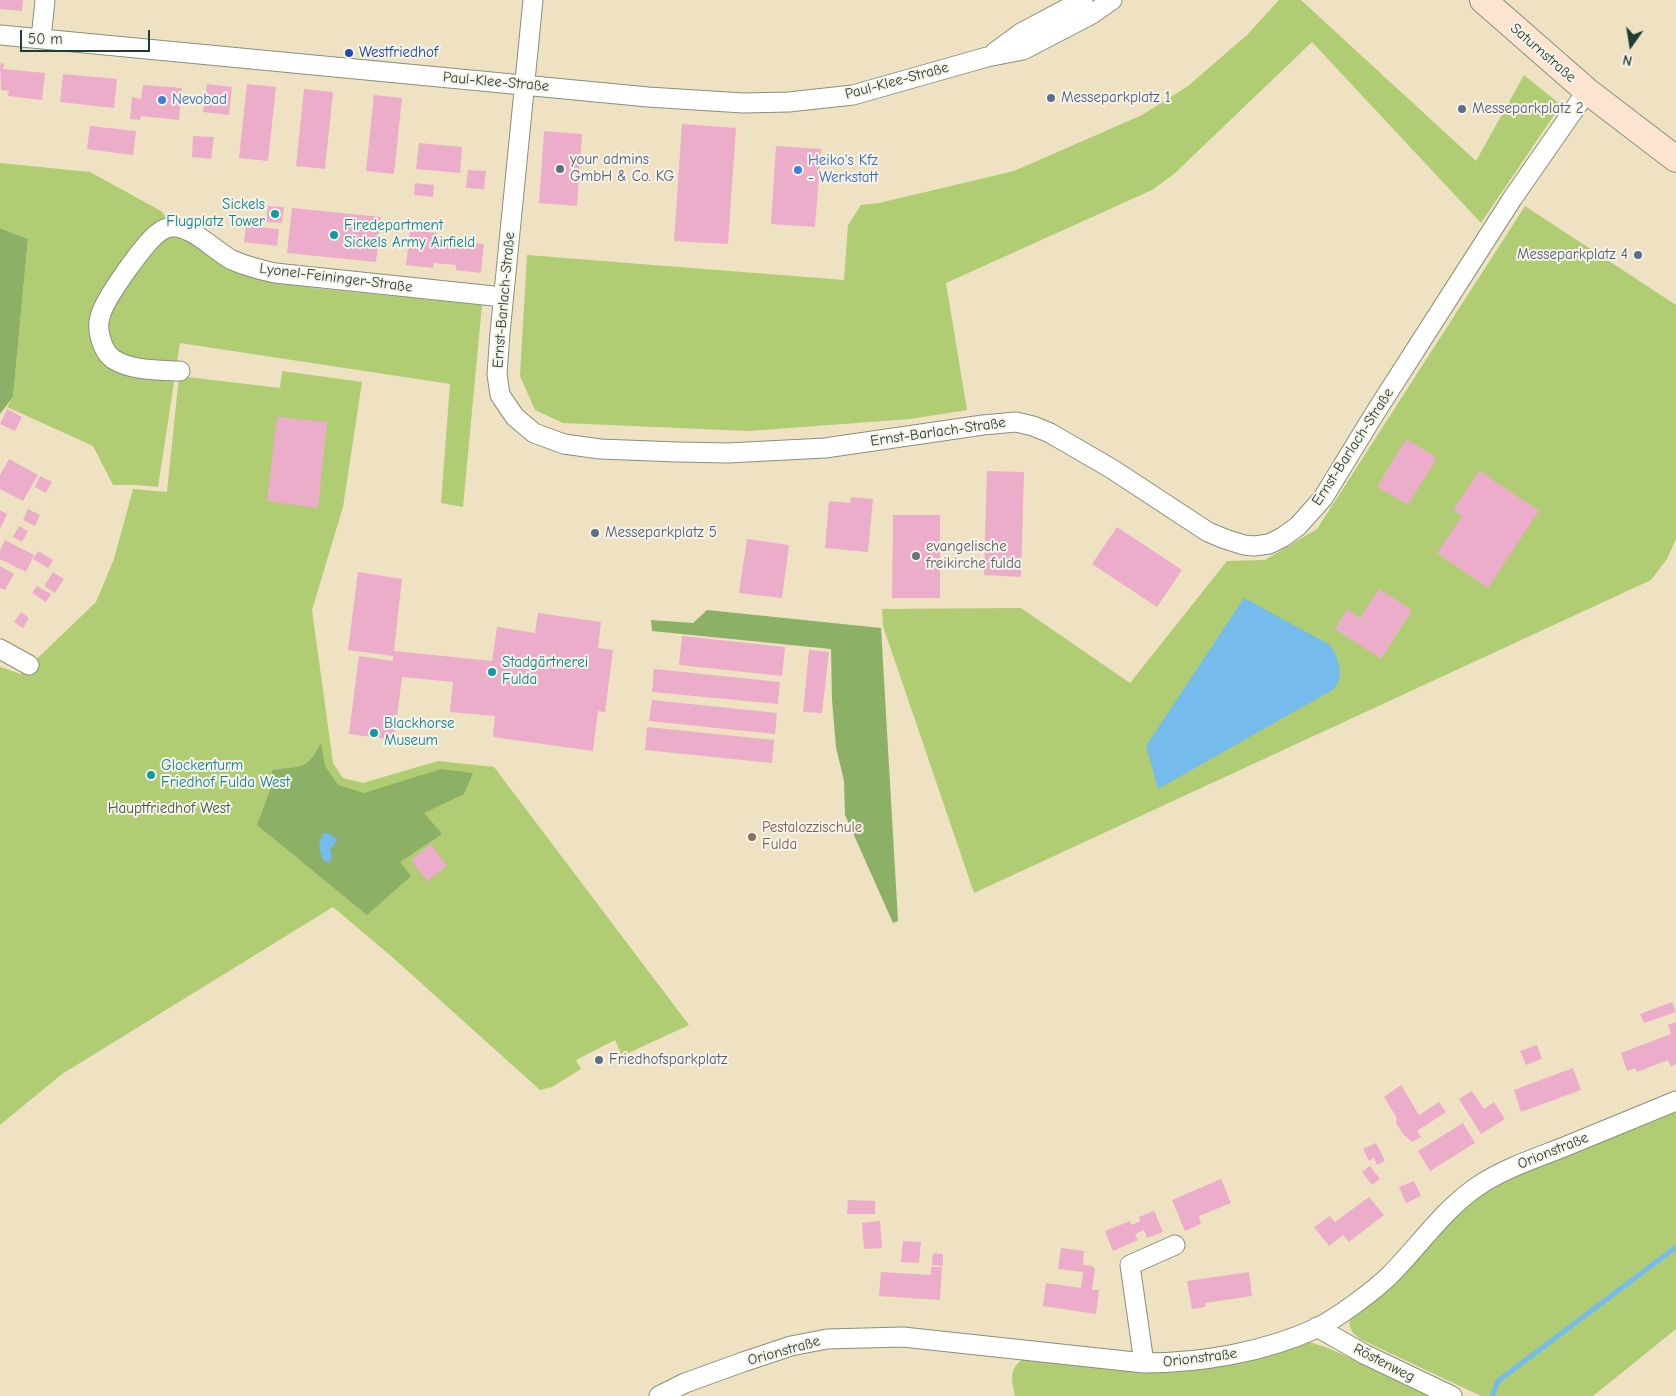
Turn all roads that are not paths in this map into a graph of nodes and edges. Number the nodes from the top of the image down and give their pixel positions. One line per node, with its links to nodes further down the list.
1 (45, 0): 7 (street)
2 (533, 0): 9 (street, Ernst-Barlach-Straße)
3 (1083, 0): 8 (street, Paul-Klee-Straße)
4 (1112, 0): 8 (street, Paul-Klee-Straße)
5 (1483, 0): 10 (street, Saturnstraße)
6 (0, 35): 7 (street, Paul-Klee-Straße)
7 (41, 39): 9 (street, Paul-Klee-Straße)
8 (987, 57): 9 (street, Paul-Klee-Straße)
9 (525, 85): 12 (street, Ernst-Barlach-Straße)
10 (1587, 92): 11 (street, Saturnstraße); 12 (street, Ernst-Barlach-Straße)
11 (1676, 159)
12 (503, 296): 13 (street, Lyonel-Feininger-Straße)
13 (180, 371)
14 (0, 649): 15 (street)
15 (29, 665)
16 (1676, 1101): 18 (street, Orionstraße)
17 (1176, 1245): 19 (street)
18 (1317, 1328): 19 (street, Orionstraße); 21 (street, Röstenweg)
19 (1144, 1363): 20 (street, Orionstraße)
20 (659, 1396)
21 (1452, 1396)

